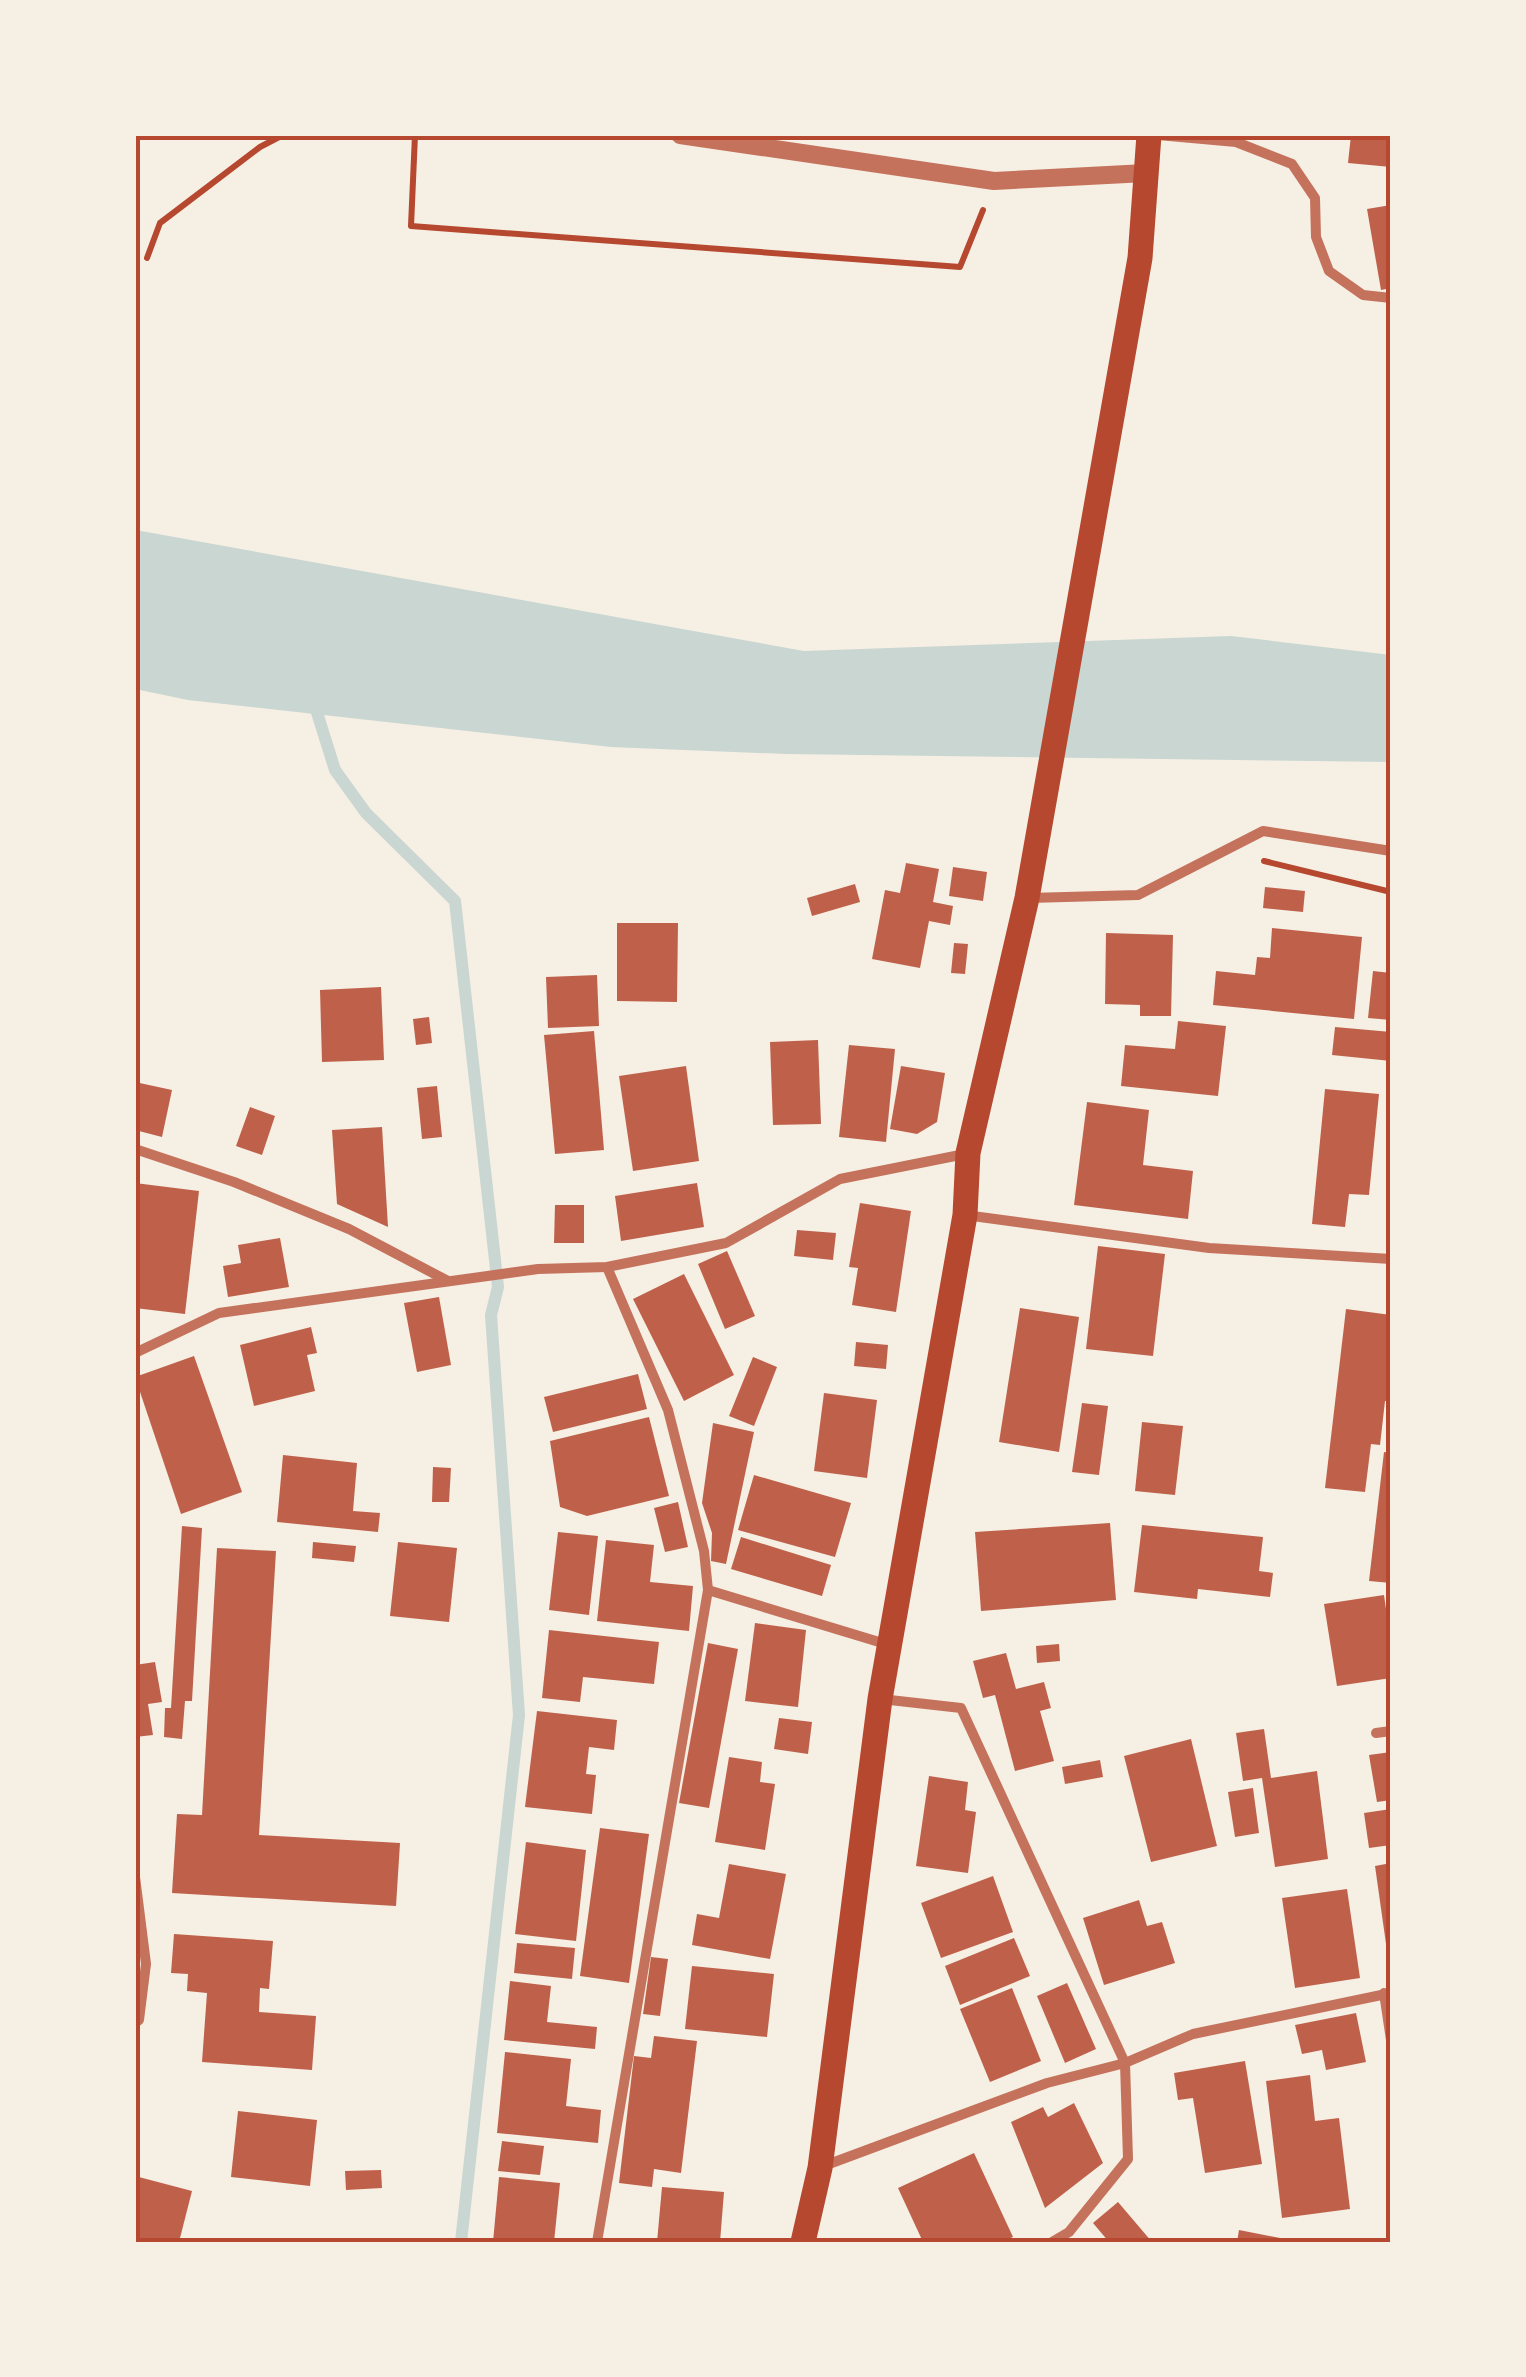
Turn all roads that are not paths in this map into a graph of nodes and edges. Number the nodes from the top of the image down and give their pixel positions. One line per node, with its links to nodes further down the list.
1 (680, 135): 4 (street)
2 (1149, 135): 4 (main road)
3 (1158, 135): 5 (street)
4 (1146, 172): 7 (main road)
5 (1391, 298)
6 (1391, 851): 7 (street)
7 (1027, 898): 9 (main road)
8 (135, 1148): 13 (street)
9 (968, 1153): 10 (main road); 12 (street)
10 (966, 1215): 11 (street); 16 (main road)
11 (1391, 1258)
12 (607, 1267): 13 (street); 15 (street)
13 (449, 1281): 14 (street)
14 (135, 1354)
15 (708, 1590): 16 (street); 26 (street)
16 (890, 1645): 17 (main road)
17 (880, 1698): 24 (street); 25 (main road)
18 (1391, 1731): 19 (street)
19 (1376, 1733)
20 (135, 1877): 22 (street)
21 (1388, 1993): 23 (street); 24 (street)
22 (135, 2024)
23 (1391, 2040)
24 (1125, 2063): 25 (street); 28 (street)
25 (820, 2168): 27 (main road)
26 (598, 2242)
27 (804, 2242)
28 (1052, 2242)

